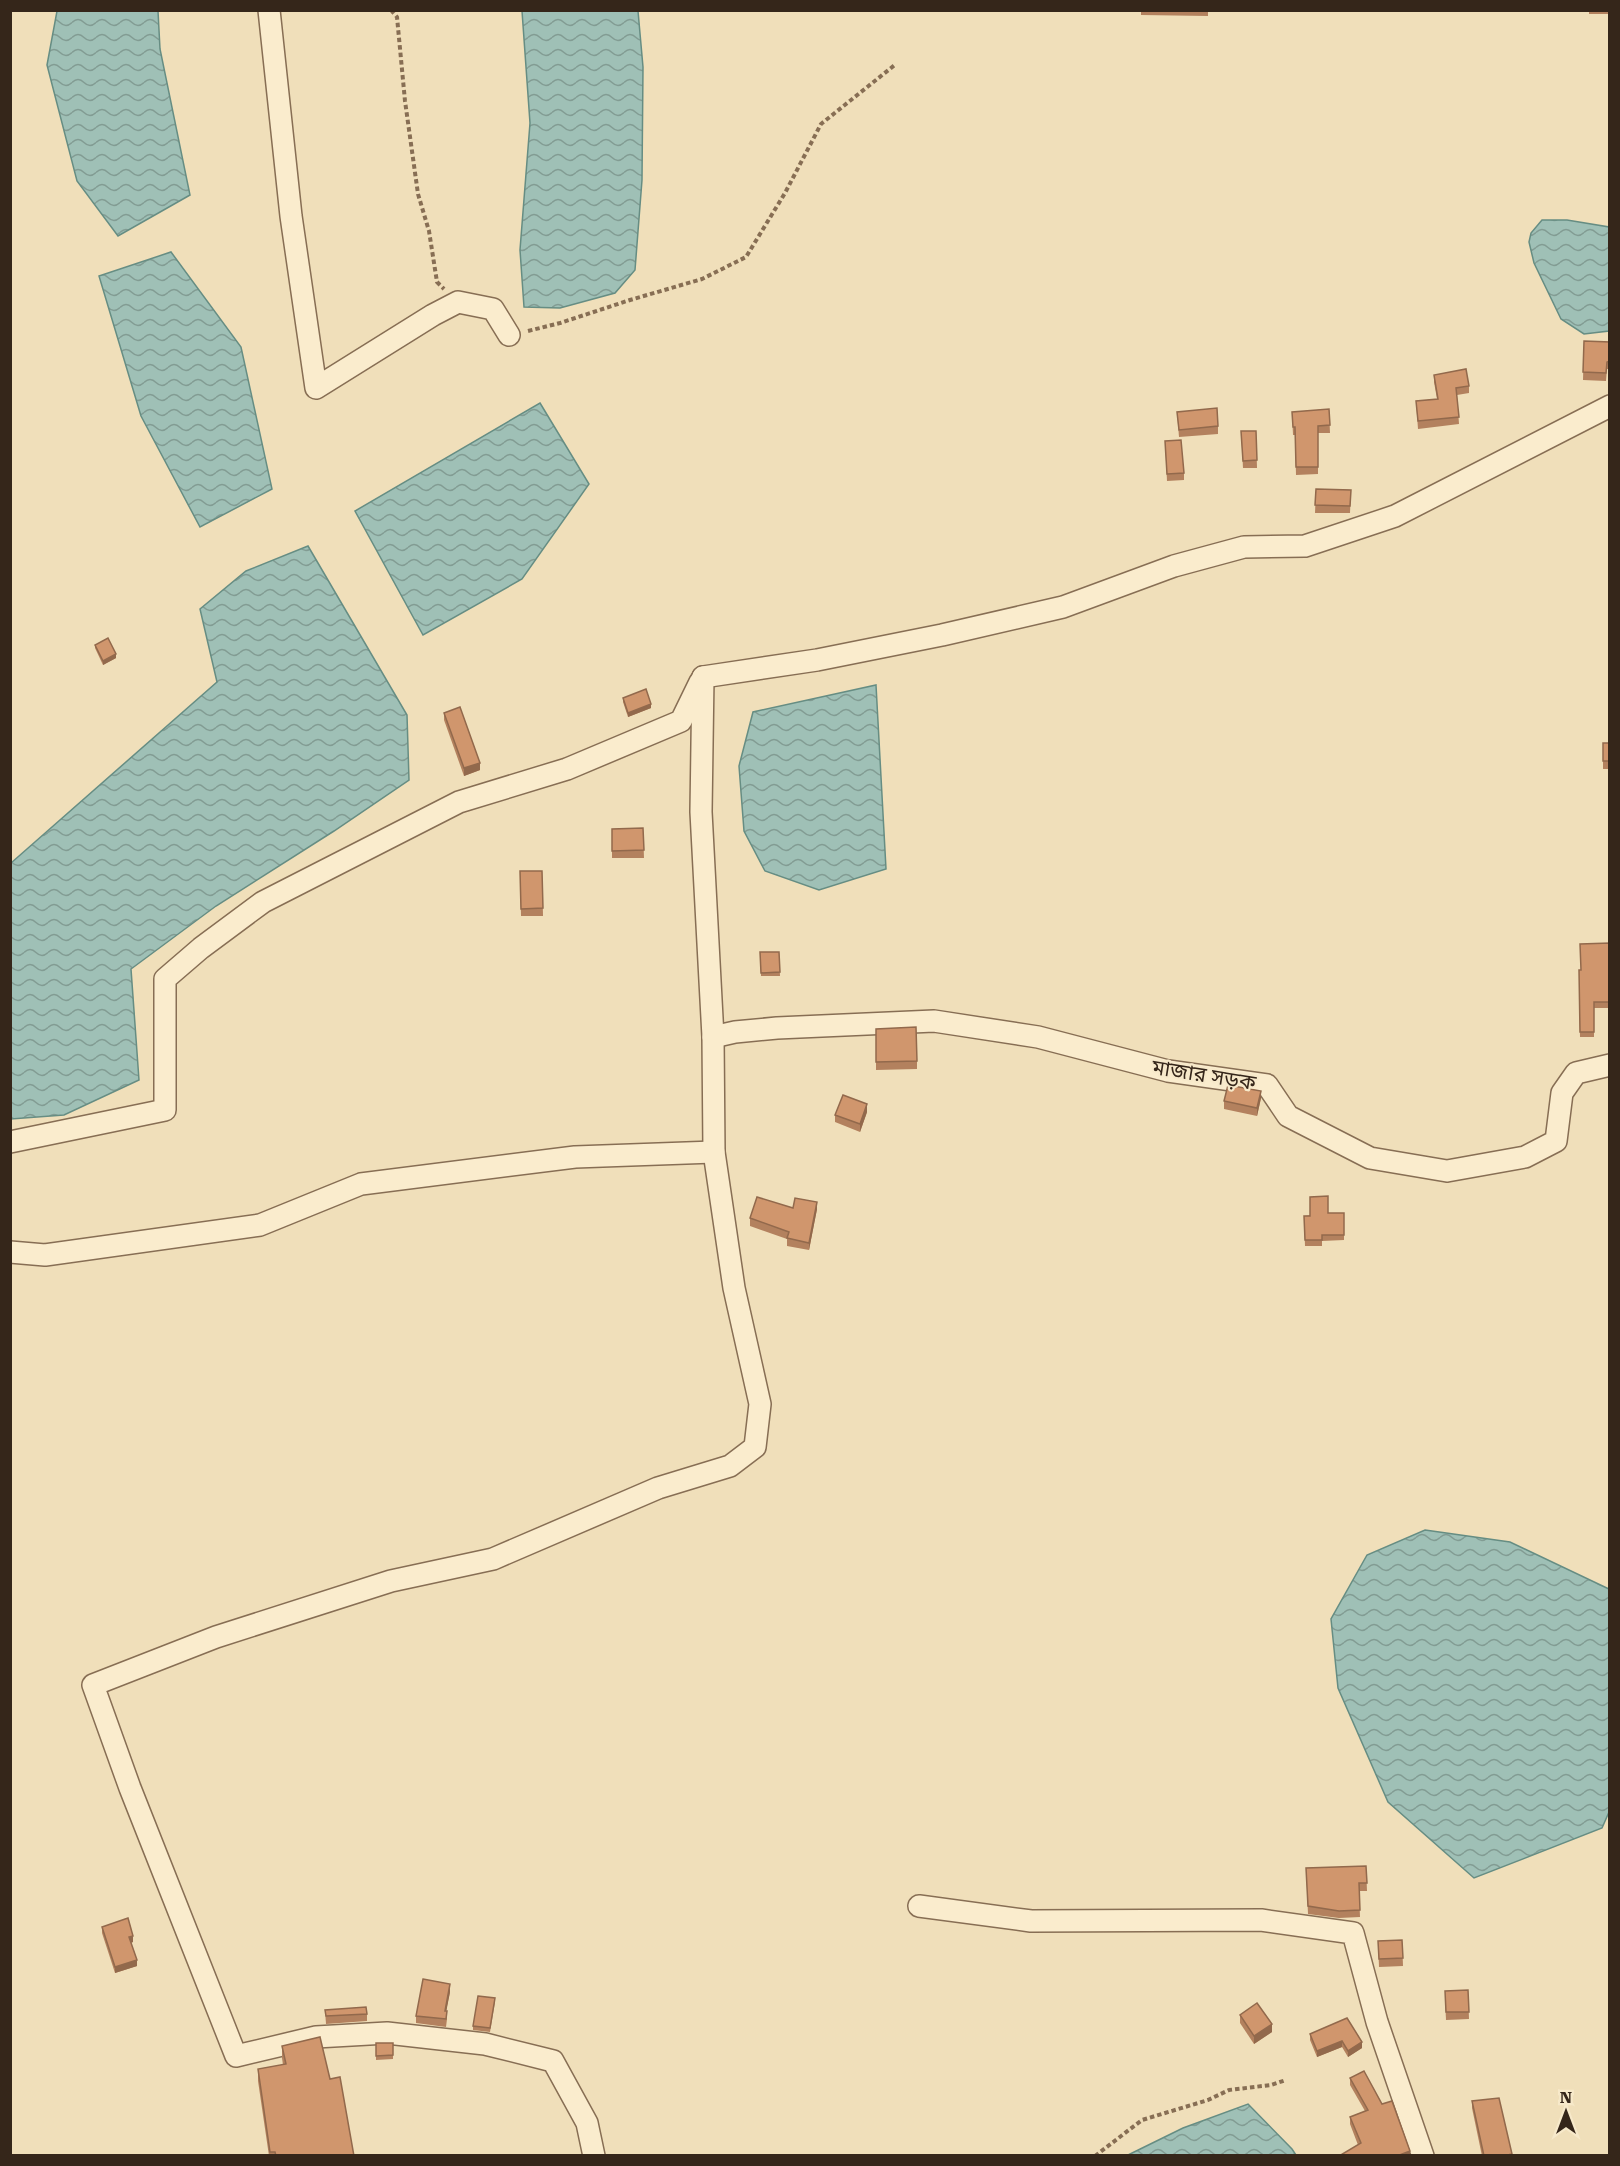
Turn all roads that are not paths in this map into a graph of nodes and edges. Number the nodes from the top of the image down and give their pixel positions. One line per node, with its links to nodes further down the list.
1 (269, 10): 2 (street)
2 (509, 335)
3 (1610, 406): 4 (street)
4 (703, 677): 5 (street); 7 (street)
5 (713, 1037): 6 (street, মাজার সড়ক); 8 (street)
6 (1610, 1065)
7 (10, 1142)
8 (714, 1152): 9 (street); 11 (street)
9 (10, 1252)
10 (919, 1906): 12 (street)
11 (594, 2156)
12 (1423, 2156)

